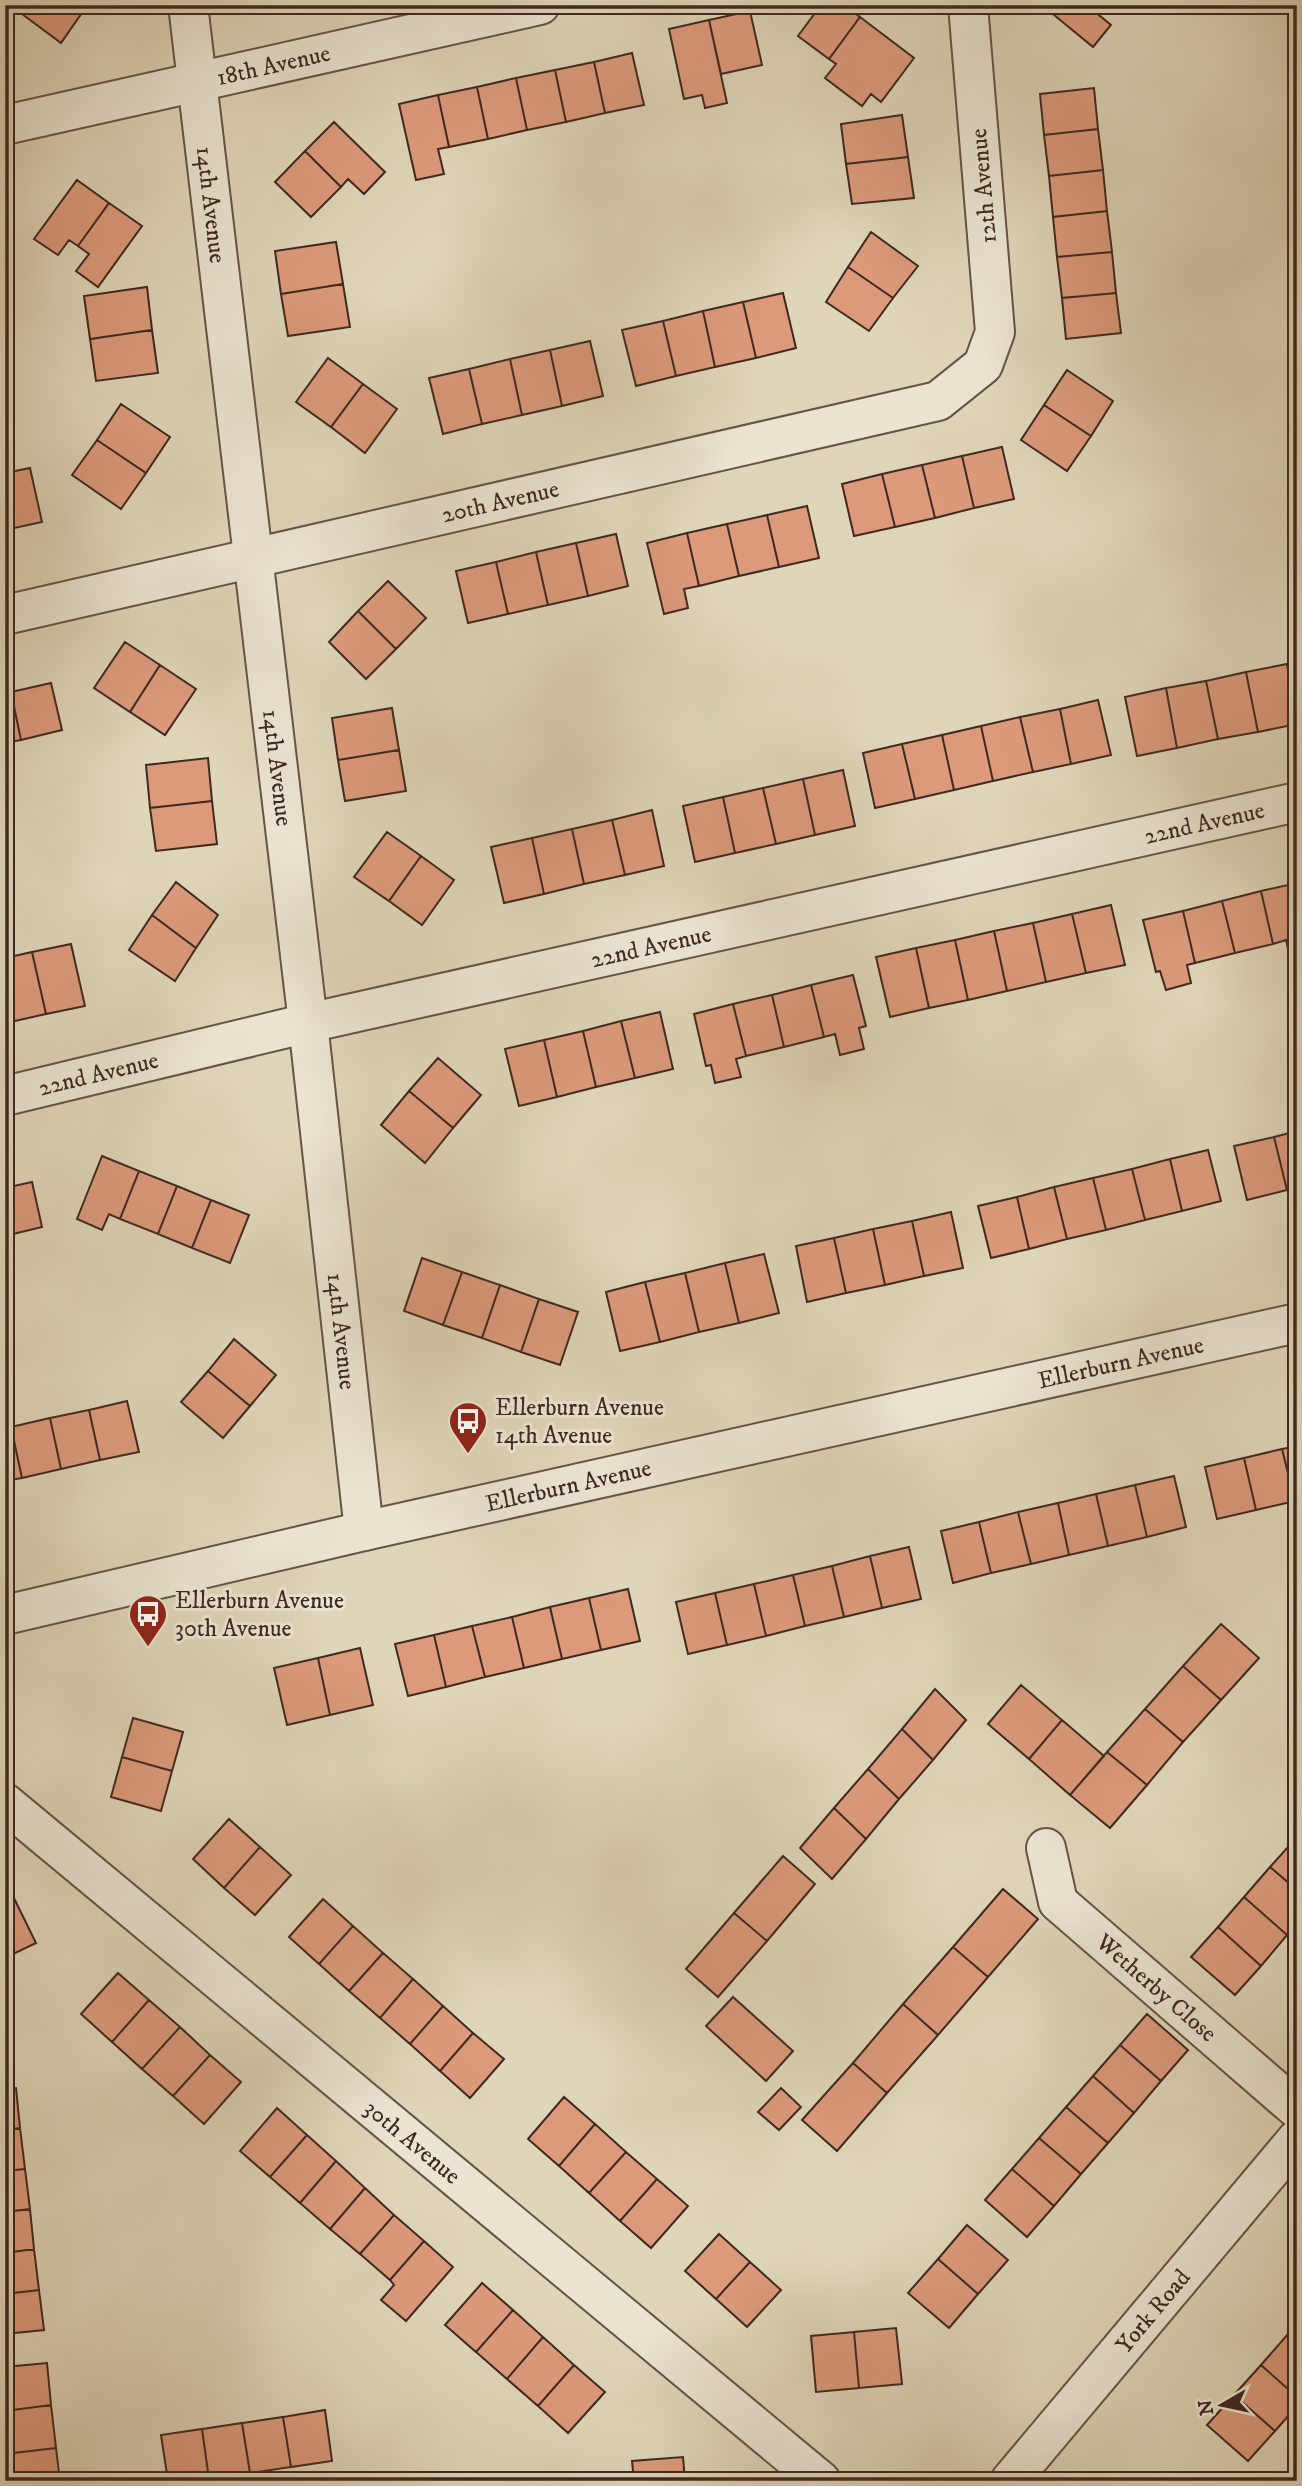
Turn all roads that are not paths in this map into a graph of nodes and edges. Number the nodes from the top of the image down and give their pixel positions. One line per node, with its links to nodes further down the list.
1 (188, 5): 4 (street, 14th Avenue)
2 (540, 5): 4 (street, 18th Avenue)
3 (968, 5): 6 (street, 12th Avenue)
4 (197, 83): 5 (street, 18th Avenue); 7 (street, 14th Avenue)
5 (5, 125)
6 (983, 365): 7 (street, 20th Avenue)
7 (252, 559): 8 (street, 20th Avenue); 10 (street, 14th Avenue)
8 (5, 615)
9 (1297, 802): 10 (street, 22nd Avenue)
10 (308, 1024): 11 (street, 22nd Avenue); 13 (street, 14th Avenue)
11 (5, 1096)
12 (1297, 1323): 13 (street, Ellerburn Avenue)
13 (364, 1531): 14 (street, Ellerburn Avenue)
14 (5, 1615)
15 (5, 1803): 19 (street, 30th Avenue)
16 (1046, 1847): 17 (street, Wetherby Close)
17 (1297, 2109)
18 (1297, 2139): 20 (street, York Road)
19 (821, 2481)
20 (1010, 2481)

